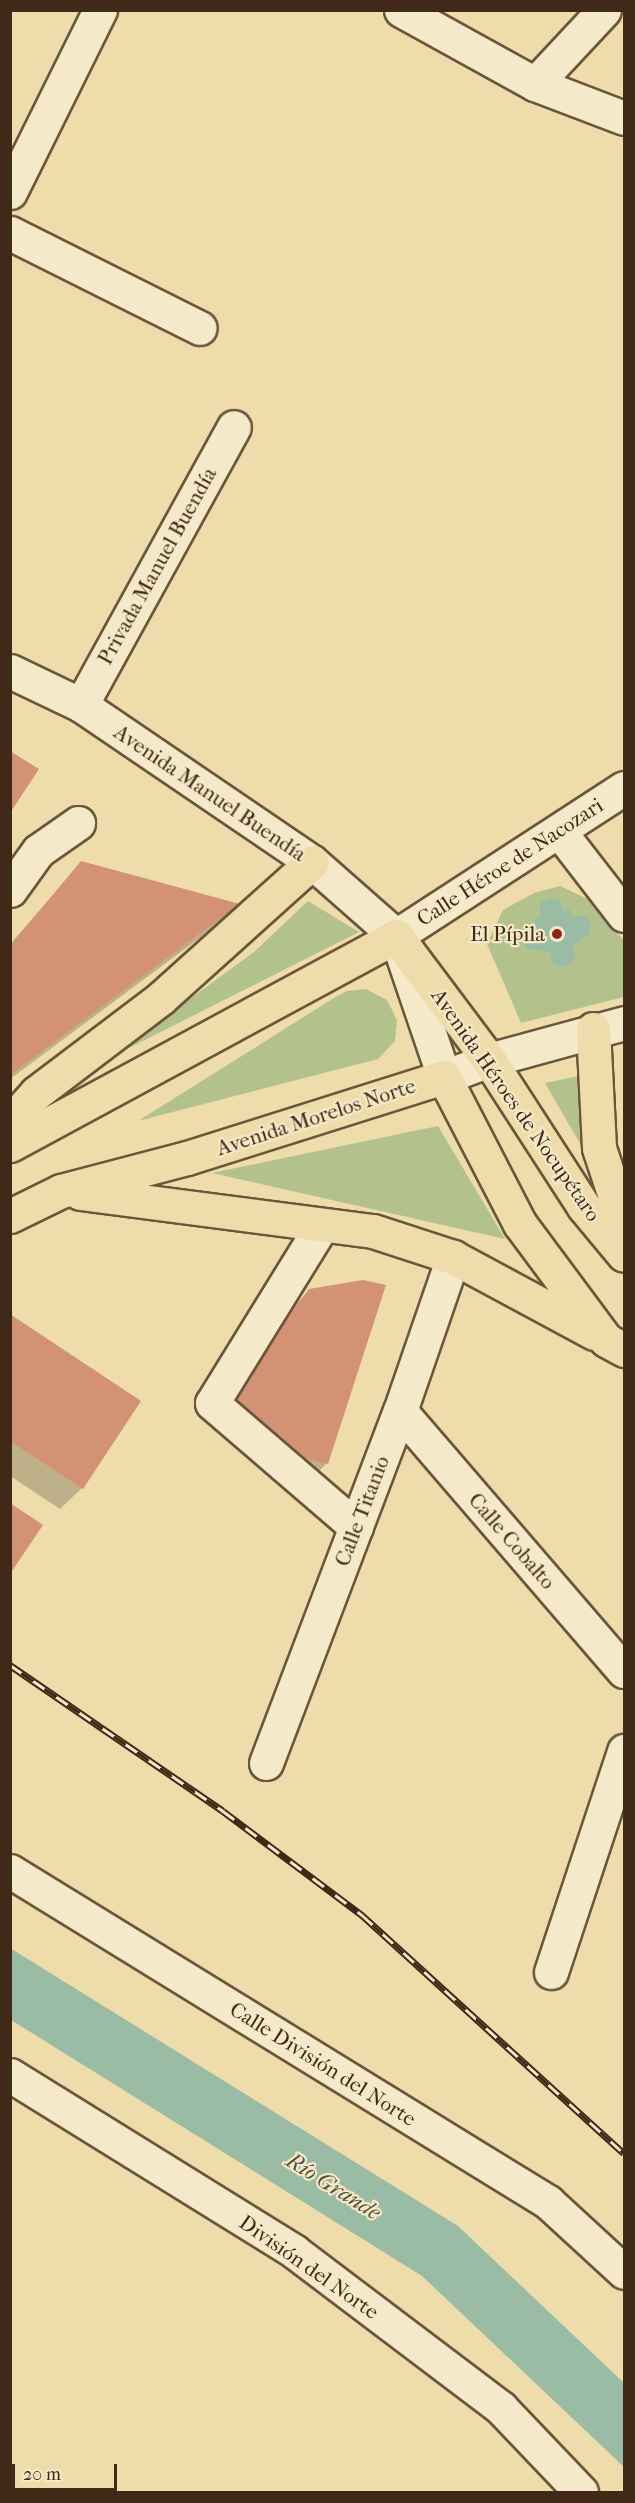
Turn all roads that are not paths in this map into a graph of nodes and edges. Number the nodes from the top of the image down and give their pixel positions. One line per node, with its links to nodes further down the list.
1 (100, 10): 6 (street)
2 (401, 10): 4 (street)
3 (604, 10): 4 (street)
4 (536, 84): 5 (street)
5 (624, 118)
6 (10, 192)
7 (10, 233): 8 (street)
8 (200, 328)
9 (234, 427): 11 (street, Privada Manuel Buendía)
10 (10, 671): 11 (street, Avenida Manuel Buendía)
11 (81, 705): 15 (street, Avenida Manuel Buendía)
12 (624, 788): 14 (street, Calle Héroe de Nacozari)
13 (78, 823): 16 (street)
14 (559, 831): 17 (street); 18 (street, Calle Héroe de Nacozari)
15 (312, 862): 18 (street, Avenida Manuel Buendía); 22 (main road)
16 (10, 890)
17 (624, 915)
18 (396, 936): 20 (main road, Avenida Héroes de Nocupétaro); 21 (street, Avenida Héroes de Nocupétaro); 23 (main road)
19 (609, 1026): 20 (street, Avenida Morelos Norte); 26 (main road)
20 (489, 1060): 21 (street, Avenida Morelos Norte); 28 (main road, Avenida Héroes de Nocupétaro)
21 (444, 1077): 24 (main road, Avenida Morelos Norte); 30 (main road, Avenida Héroes de Nocupétaro)
22 (10, 1122)
23 (10, 1145)
24 (61, 1191): 25 (main road, Avenida Morelos Norte); 27 (main road)
25 (10, 1216)
26 (624, 1224)
27 (322, 1225): 29 (main road); 32 (street)
28 (624, 1255)
29 (453, 1257): 30 (main road); 31 (street, Calle Titanio)
30 (615, 1345)
31 (400, 1411): 32 (street, Calle Titanio); 33 (street, Calle Cobalto)
32 (356, 1527): 35 (street, Calle Titanio)
33 (624, 1671)
34 (624, 1751): 37 (street)
35 (266, 1763)
36 (10, 1871): 39 (street, Calle División del Norte)
37 (551, 1972)
38 (10, 2075): 40 (street, División del Norte)
39 (624, 2272)
40 (581, 2493)

